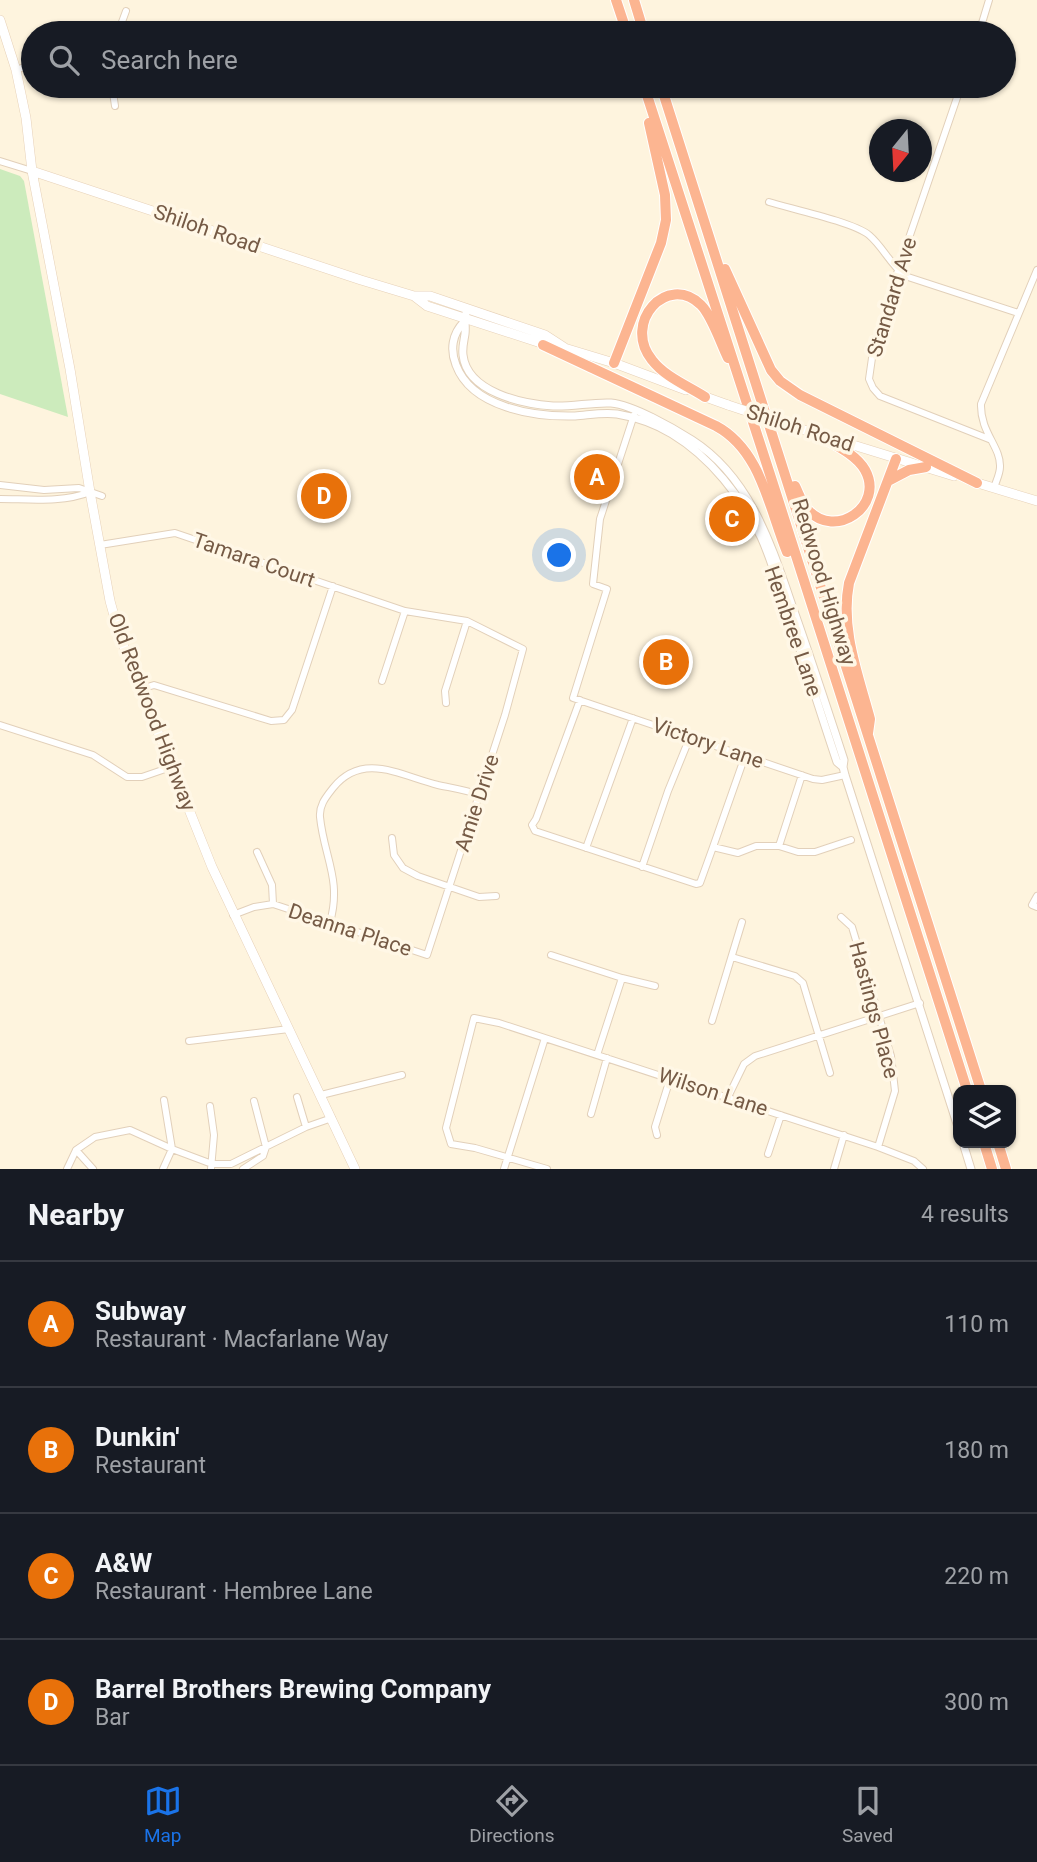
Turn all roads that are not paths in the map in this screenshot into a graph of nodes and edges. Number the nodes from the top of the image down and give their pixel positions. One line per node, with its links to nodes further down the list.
1 (616, 0): 7 (highway)
2 (634, 0): 8 (highway)
3 (989, 0): 9 (street)
4 (126, 10): 6 (street)
5 (0, 20): 11 (main road, Old Redwood Highway)
6 (122, 21)
7 (622, 21)
8 (640, 21)
9 (983, 21)
10 (21, 68): 11 (street)
11 (16, 70): 12 (main road, Old Redwood Highway)
12 (21, 94)
13 (22, 98): 21 (main road, Old Redwood Highway)
14 (114, 98): 19 (street)
15 (645, 98): 30 (highway)
16 (646, 98): 32 (highway, Redwood Highway)
17 (665, 98): 23 (highway, Redwood Highway)
18 (957, 98): 24 (street, Standard Ave)
19 (115, 106)
20 (0, 161): 21 (street, Shiloh Road)
21 (32, 171): 27 (main road, Shiloh Road); 45 (main road, Old Redwood Highway)
22 (769, 202): 24 (street)
23 (704, 221): 37 (highway, Redwood Highway); 42 (highway)
24 (898, 270): 26 (street); 38 (street, Standard Ave)
25 (1037, 271): 26 (street)
26 (1018, 313): 38 (street)
27 (465, 316): 28 (main road, Shiloh Road); 29 (main road, Shiloh Road); 33 (street, Hembree Lane); 34 (street, Hembree Lane)
28 (542, 345): 29 (main road, Shiloh Road); 51 (highway)
29 (565, 348): 30 (main road, Shiloh Road)
30 (614, 363): 31 (main road, Shiloh Road)
31 (705, 397): 32 (highway); 36 (main road, Shiloh Road, bridge)
32 (747, 398): 51 (highway, Redwood Highway)
33 (579, 406): 34 (street); 35 (street, Hembree Lane)
34 (537, 414): 35 (street, Hembree Lane)
35 (634, 414): 57 (street); 65 (street, Hembree Lane)
36 (818, 435): 37 (highway); 39 (main road, Shiloh Road)
37 (774, 437): 61 (highway, Redwood Highway)
38 (989, 439): 44 (street)
39 (896, 458): 40 (main road, Shiloh Road); 41 (highway)
40 (926, 467): 41 (highway); 42 (main road, Shiloh Road)
41 (888, 481): 61 (highway)
42 (977, 482): 44 (main road, Shiloh Road)
43 (0, 485): 45 (street)
44 (994, 488): 48 (main road, Shiloh Road)
45 (90, 492): 46 (street); 47 (street); 49 (main road, Old Redwood Highway)
46 (102, 496)
47 (0, 499)
48 (1037, 501)
49 (100, 545): 50 (street, Tamara Court); 56 (main road, Old Redwood Highway)
50 (333, 586): 52 (street, Tamara Court); 56 (street)
51 (811, 607): 101 (highway, Redwood Highway)
52 (405, 611): 53 (street, Tamara Court); 55 (street)
53 (467, 621): 54 (street, Tamara Court); 58 (street)
54 (523, 649): 67 (street, Amie Drive)
55 (382, 681)
56 (141, 689): 64 (main road, Old Redwood Highway)
57 (576, 699): 59 (street, Victory Lane); 72 (street)
58 (446, 703)
59 (633, 718): 62 (street, Victory Lane); 72 (street)
60 (0, 726): 64 (street)
61 (867, 736): 102 (highway, Redwood Highway)
62 (690, 737): 63 (street, Victory Lane); 74 (street)
63 (746, 756): 66 (street, Victory Lane); 71 (street)
64 (172, 767): 80 (main road, Old Redwood Highway)
65 (844, 771): 66 (street, Victory Lane); 89 (street, Hembree Lane)
66 (802, 775): 70 (street)
67 (480, 795): 75 (street, Amie Drive); 82 (street)
68 (392, 838): 75 (street)
69 (851, 840): 70 (street)
70 (779, 846): 71 (street)
71 (713, 847): 74 (street)
72 (586, 848): 74 (street)
73 (257, 852): 78 (street)
74 (642, 867)
75 (451, 887): 76 (street); 84 (street, Amie Drive)
76 (496, 895)
77 (1037, 896): 79 (street)
78 (273, 904): 80 (street, Deanna Place); 82 (street, Deanna Place)
79 (1037, 907)
80 (233, 915): 92 (main road, Old Redwood Highway)
81 (841, 917): 90 (street, Hastings Place)
82 (330, 922): 84 (street, Deanna Place)
83 (742, 922): 86 (street)
84 (428, 955)
85 (551, 955): 87 (street)
86 (732, 957): 91 (street); 93 (street)
87 (622, 978): 88 (street); 96 (street)
88 (655, 986)
89 (920, 1003): 90 (street); 109 (street, Hembree Lane)
90 (879, 1016): 93 (street); 117 (street, Hastings Place)
91 (712, 1021)
92 (289, 1029): 95 (street); 103 (main road, Old Redwood Highway)
93 (818, 1036): 98 (street); 105 (street)
94 (545, 1038): 96 (street, Wilson Lane); 124 (street); 124 (street, Wilson Lane)
95 (189, 1041)
96 (597, 1055): 97 (street, Wilson Lane)
97 (607, 1058): 100 (street, Wilson Lane); 110 (street)
98 (830, 1073)
99 (402, 1075): 103 (street)
100 (670, 1079): 105 (street, Wilson Lane); 114 (street)
101 (965, 1085)
102 (979, 1085)
103 (321, 1095): 112 (main road, Old Redwood Highway)
104 (297, 1097): 113 (street)
105 (727, 1097): 111 (street, Wilson Lane)
106 (164, 1100): 121 (street)
107 (254, 1101): 116 (street)
108 (211, 1106): 125 (street)
109 (953, 1111)
110 (591, 1114)
111 (781, 1115): 115 (street, Wilson Lane); 123 (street)
112 (332, 1118): 113 (street); 131 (main road, Old Redwood Highway)
113 (306, 1128): 116 (street)
114 (657, 1135)
115 (844, 1135): 117 (street, Wilson Lane); 134 (street)
116 (266, 1147): 126 (street); 130 (street)
117 (878, 1147): 135 (street, Wilson Lane)
118 (965, 1148): 136 (street)
119 (986, 1148): 137 (highway)
120 (1000, 1148): 138 (highway)
121 (172, 1149): 122 (street); 125 (street); 129 (street)
122 (76, 1150): 127 (street); 128 (street)
123 (768, 1154)
124 (508, 1158): 132 (street); 133 (street)
125 (211, 1166): 126 (street)
126 (231, 1167)
127 (67, 1169)
128 (93, 1169)
129 (163, 1169)
130 (243, 1169)
131 (355, 1169)
132 (504, 1169)
133 (547, 1169)
134 (834, 1169)
135 (923, 1169)
136 (971, 1169)
137 (992, 1169)
138 (1006, 1169)

